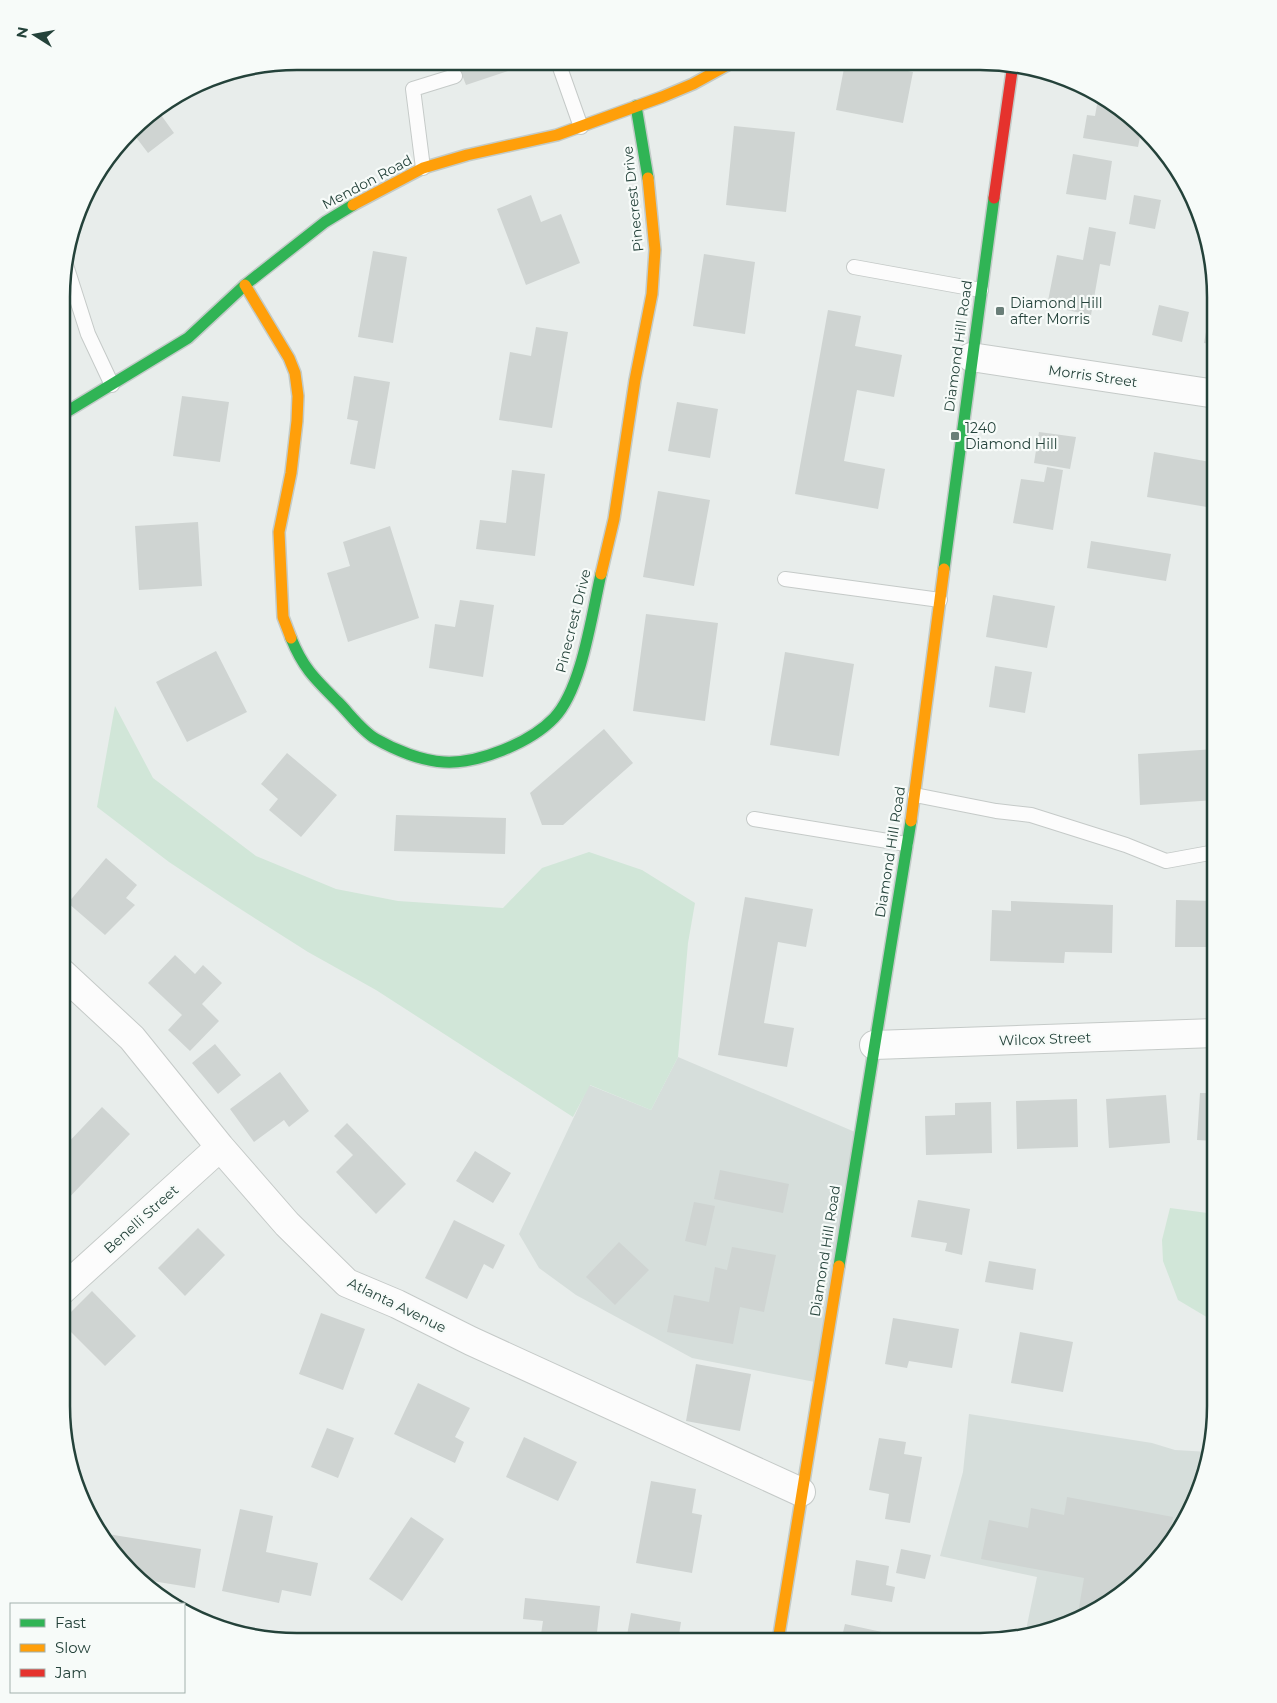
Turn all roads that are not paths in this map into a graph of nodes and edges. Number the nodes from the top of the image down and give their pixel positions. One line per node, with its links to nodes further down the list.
1 (561, 70): 6 (lane)
2 (717, 70): 5 (main road, Mendon Road)
3 (1013, 73): 11 (main road, Diamond Hill Road)
4 (455, 76): 7 (lane)
5 (636, 106): 6 (main road, Mendon Road); 10 (main road, Pinecrest Drive)
6 (580, 127): 7 (main road, Mendon Road)
7 (423, 168): 10 (main road, Mendon Road)
8 (854, 267): 11 (lane)
9 (71, 279): 13 (lane)
10 (245, 285): 13 (main road, Mendon Road)
11 (981, 290): 12 (main road, Diamond Hill Road)
12 (971, 357): 14 (street, Morris Street); 17 (main road, Diamond Hill Road)
13 (112, 385): 15 (main road, Mendon Road)
14 (1207, 393)
15 (70, 410)
16 (784, 579): 17 (lane)
17 (940, 600): 18 (main road, Diamond Hill Road)
18 (915, 795): 20 (main road, Diamond Hill Road); 21 (lane)
19 (754, 819): 20 (lane)
20 (906, 844): 24 (main road, Diamond Hill Road)
21 (1207, 854)
22 (70, 980): 25 (street, Atlanta Avenue)
23 (1207, 1033): 24 (street, Wilcox Street)
24 (874, 1045): 27 (main road, Diamond Hill Road)
25 (220, 1147): 26 (street, Benelli Street); 27 (street, Atlanta Avenue)
26 (70, 1284)
27 (801, 1492): 28 (main road, Diamond Hill Road)
28 (779, 1633)

